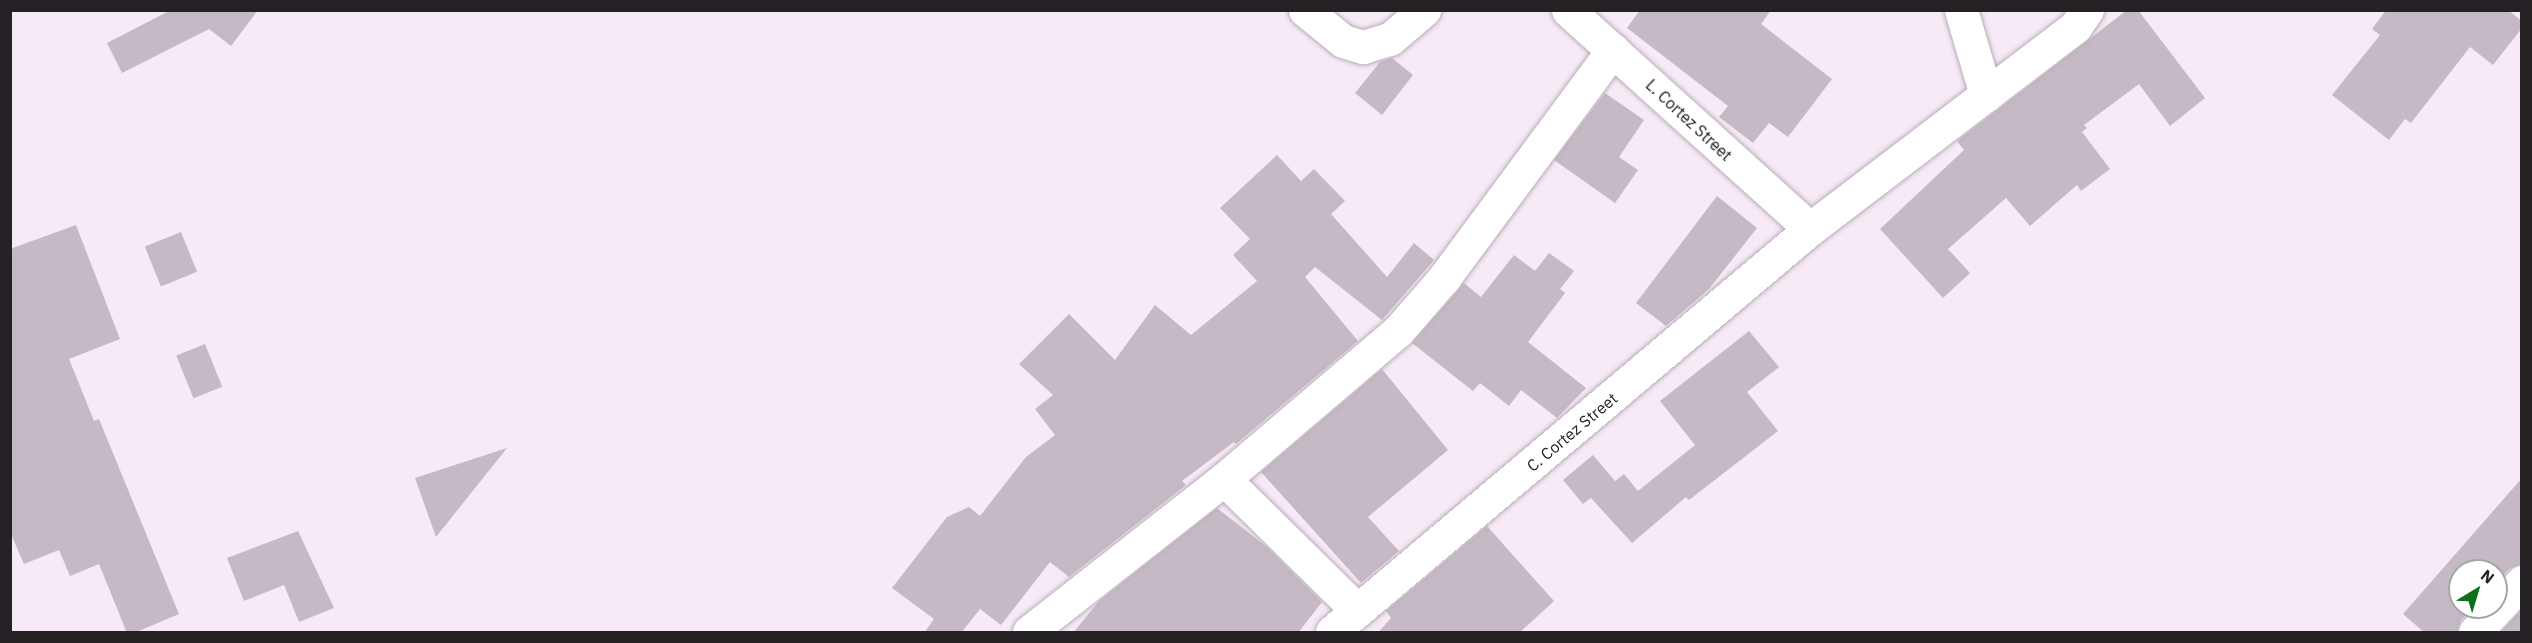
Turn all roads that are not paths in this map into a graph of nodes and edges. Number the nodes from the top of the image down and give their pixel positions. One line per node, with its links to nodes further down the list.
1 (1305, 10): 2 (street)
2 (1424, 10)
3 (1568, 10): 6 (street, L. Cortez Street)
4 (1961, 10): 7 (street)
5 (2087, 10): 7 (street, C. Cortez Street)
6 (1613, 50): 8 (street, L. Cortez Street); 9 (street)
7 (1986, 95): 8 (street, C. Cortez Street)
8 (1810, 230): 11 (street, C. Cortez Street)
9 (1224, 479): 11 (street); 12 (street)
10 (2522, 582): 14 (street)
11 (1356, 610): 13 (street, C. Cortez Street)
12 (1029, 633)
13 (1332, 633)
14 (2475, 633)

